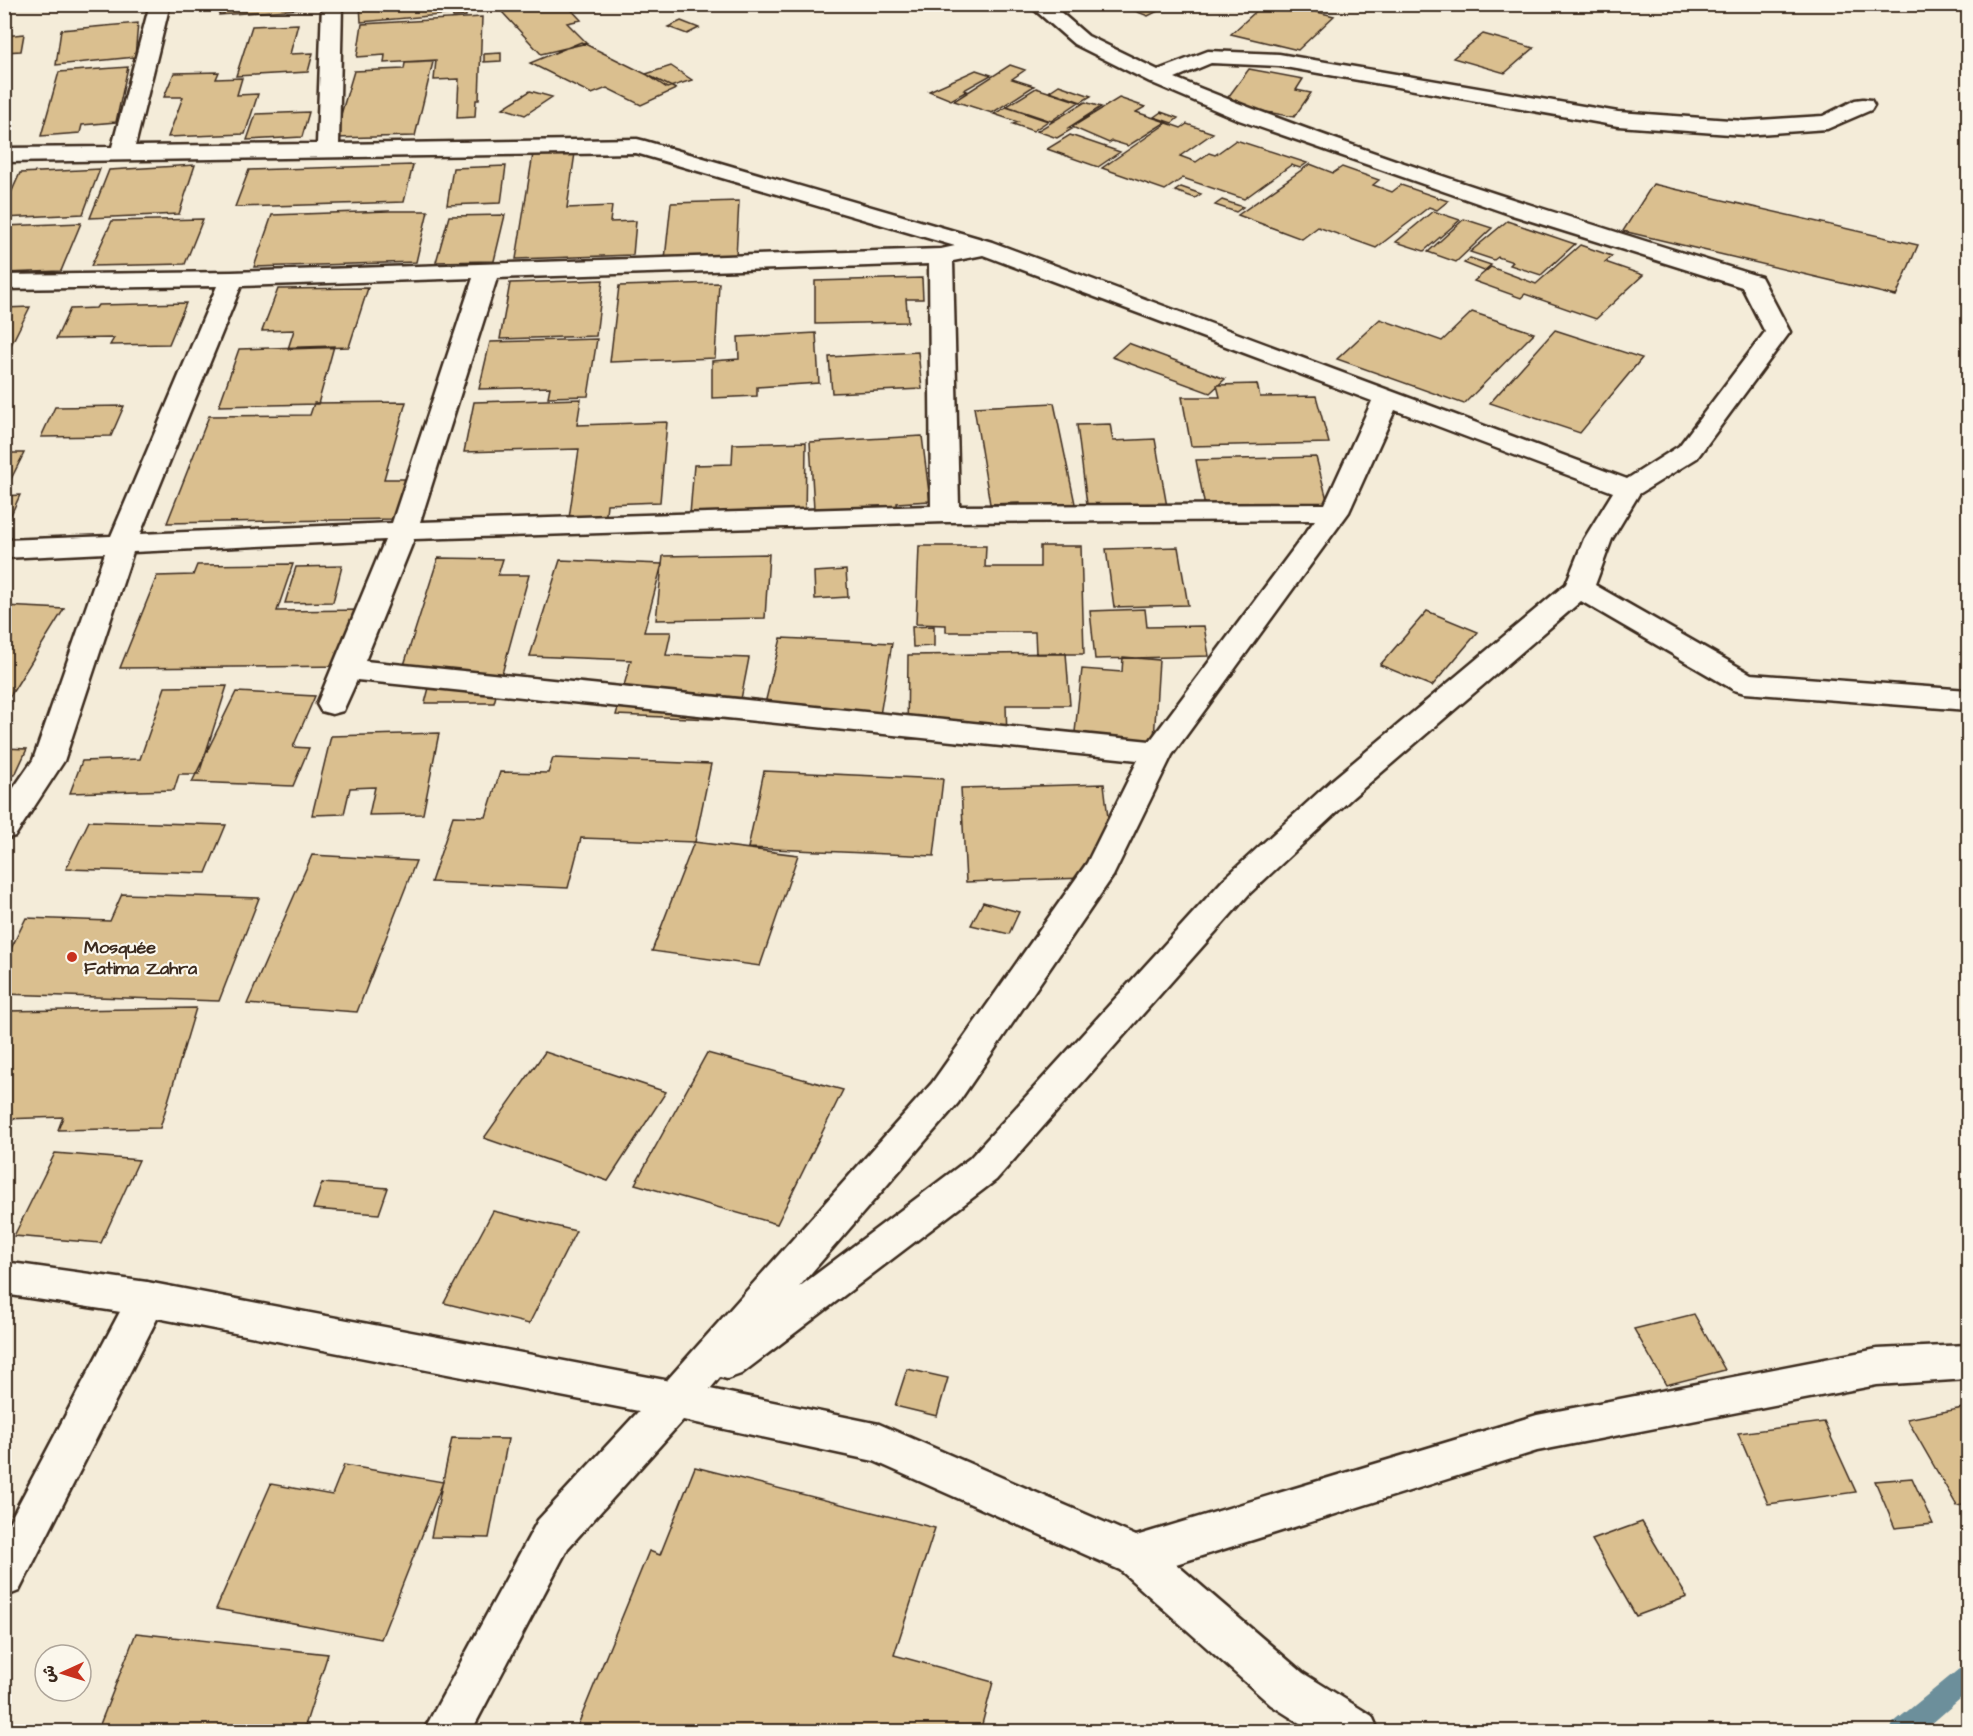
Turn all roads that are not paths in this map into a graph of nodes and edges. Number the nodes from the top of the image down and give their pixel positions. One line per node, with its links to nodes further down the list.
1 (160, 4): 7 (street)
2 (332, 4): 6 (street)
3 (1038, 4): 4 (street)
4 (1157, 78): 5 (street); 15 (street)
5 (1863, 105)
6 (328, 149): 7 (street); 9 (street)
7 (122, 153): 8 (street)
8 (4, 155)
9 (984, 247): 10 (street); 14 (street)
10 (941, 256): 11 (street); 17 (street)
11 (487, 271): 12 (street); 18 (street)
12 (232, 279): 13 (street); 19 (street)
13 (4, 282)
14 (1387, 398): 15 (street); 16 (street)
15 (1629, 489): 21 (street)
16 (1335, 512): 17 (street); 25 (street)
17 (945, 514): 18 (street)
18 (403, 531): 19 (street); 22 (street)
19 (121, 546): 20 (street); 26 (street)
20 (4, 549)
21 (1579, 588): 23 (street); 30 (street)
22 (346, 669): 24 (street); 25 (street)
23 (1968, 700)
24 (333, 704)
25 (1158, 752): 30 (street)
26 (4, 828)
27 (4, 1278): 28 (street)
28 (147, 1299): 30 (street); 32 (street)
29 (1968, 1362): 31 (street)
30 (675, 1400): 31 (street); 33 (street)
31 (1135, 1556): 34 (street)
32 (4, 1576)
33 (446, 1731)
34 (1356, 1731)

